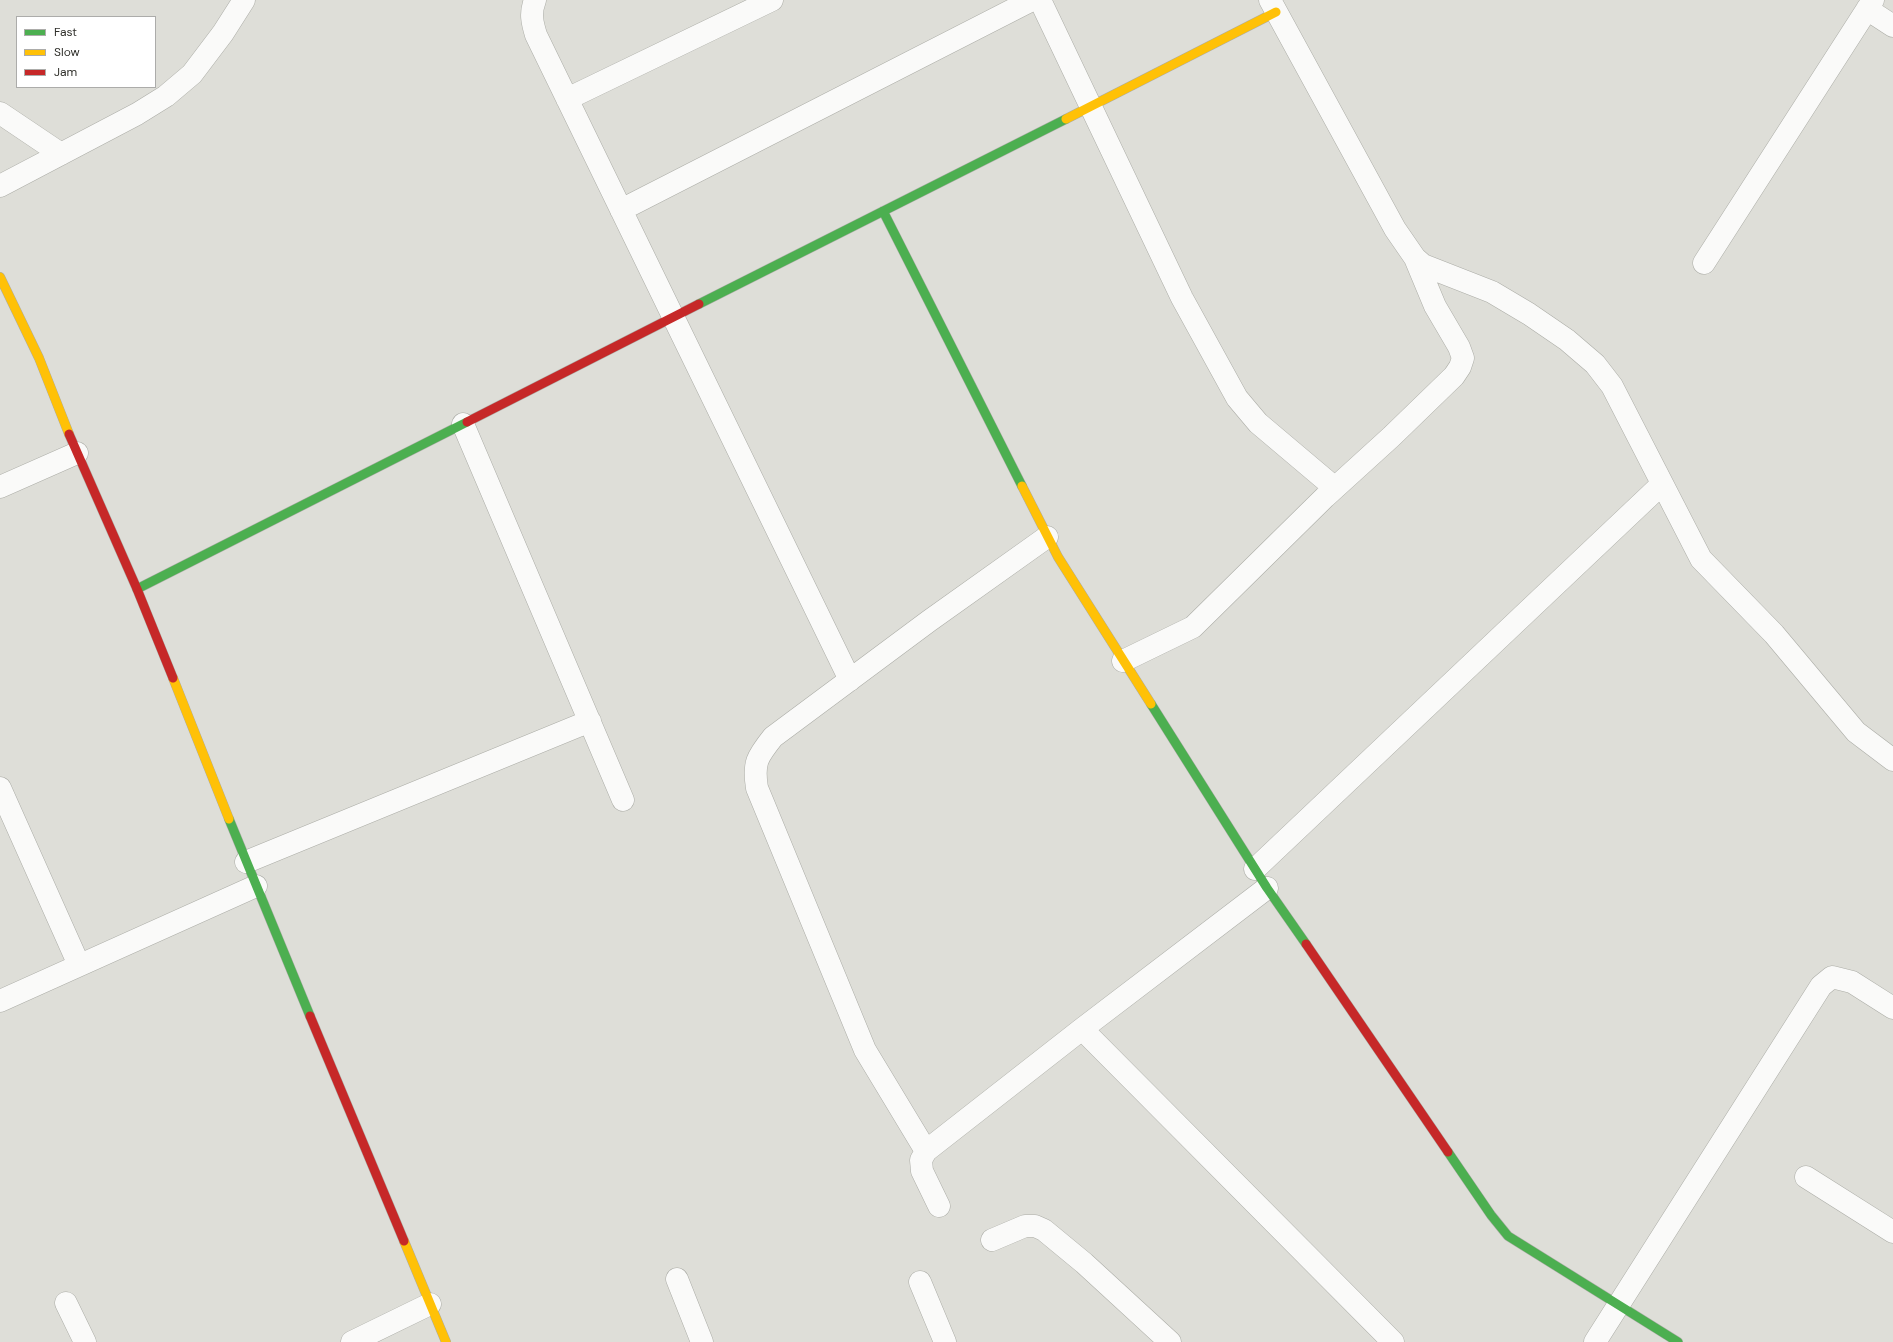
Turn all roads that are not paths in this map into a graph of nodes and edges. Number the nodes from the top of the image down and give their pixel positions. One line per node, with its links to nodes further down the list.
1 (244, 0): 12 (street)
2 (535, 0): 9 (street)
3 (772, 0): 9 (street)
4 (1032, 0): 14 (street)
5 (1040, 0): 10 (street)
6 (1870, 5): 8 (street); 17 (street)
7 (1273, 6): 10 (street); 16 (street)
8 (1893, 26)
9 (567, 99): 14 (street)
10 (1091, 106): 15 (street); 24 (street)
11 (0, 113): 12 (street)
12 (61, 154): 13 (street)
13 (0, 186)
14 (621, 210): 19 (street)
15 (883, 211): 19 (street); 25 (street)
16 (1415, 258): 22 (street); 24 (street)
17 (1704, 263)
18 (0, 277): 21 (street)
19 (673, 317): 20 (street); 28 (street)
20 (463, 424): 26 (street); 29 (street)
21 (77, 453): 23 (street); 26 (street)
22 (1662, 484): 30 (street); 34 (street)
23 (0, 487)
24 (1335, 488): 27 (street)
25 (1047, 537): 27 (street); 28 (street)
26 (137, 589): 33 (street)
27 (1123, 660): 34 (street)
28 (850, 680): 41 (street)
29 (590, 721): 32 (street); 33 (street)
30 (1893, 760)
31 (0, 788): 37 (street)
32 (623, 800)
33 (246, 862): 35 (street)
34 (1255, 869): 36 (street)
35 (256, 886): 37 (street); 49 (street)
36 (1267, 888): 40 (street); 50 (street)
37 (79, 965): 38 (street)
38 (0, 1001)
39 (1893, 1008): 50 (street)
40 (1082, 1029): 41 (street); 57 (street)
41 (926, 1151): 43 (street)
42 (1806, 1177): 44 (street)
43 (939, 1206)
44 (1893, 1232)
45 (992, 1240): 56 (street)
46 (676, 1279): 54 (street)
47 (920, 1282): 55 (street)
48 (66, 1303): 51 (street)
49 (430, 1304): 52 (street); 53 (street)
50 (1619, 1305): 58 (street); 59 (street)
51 (84, 1342)
52 (352, 1342)
53 (446, 1342)
54 (702, 1342)
55 (945, 1342)
56 (1170, 1342)
57 (1393, 1342)
58 (1595, 1342)
59 (1678, 1342)

